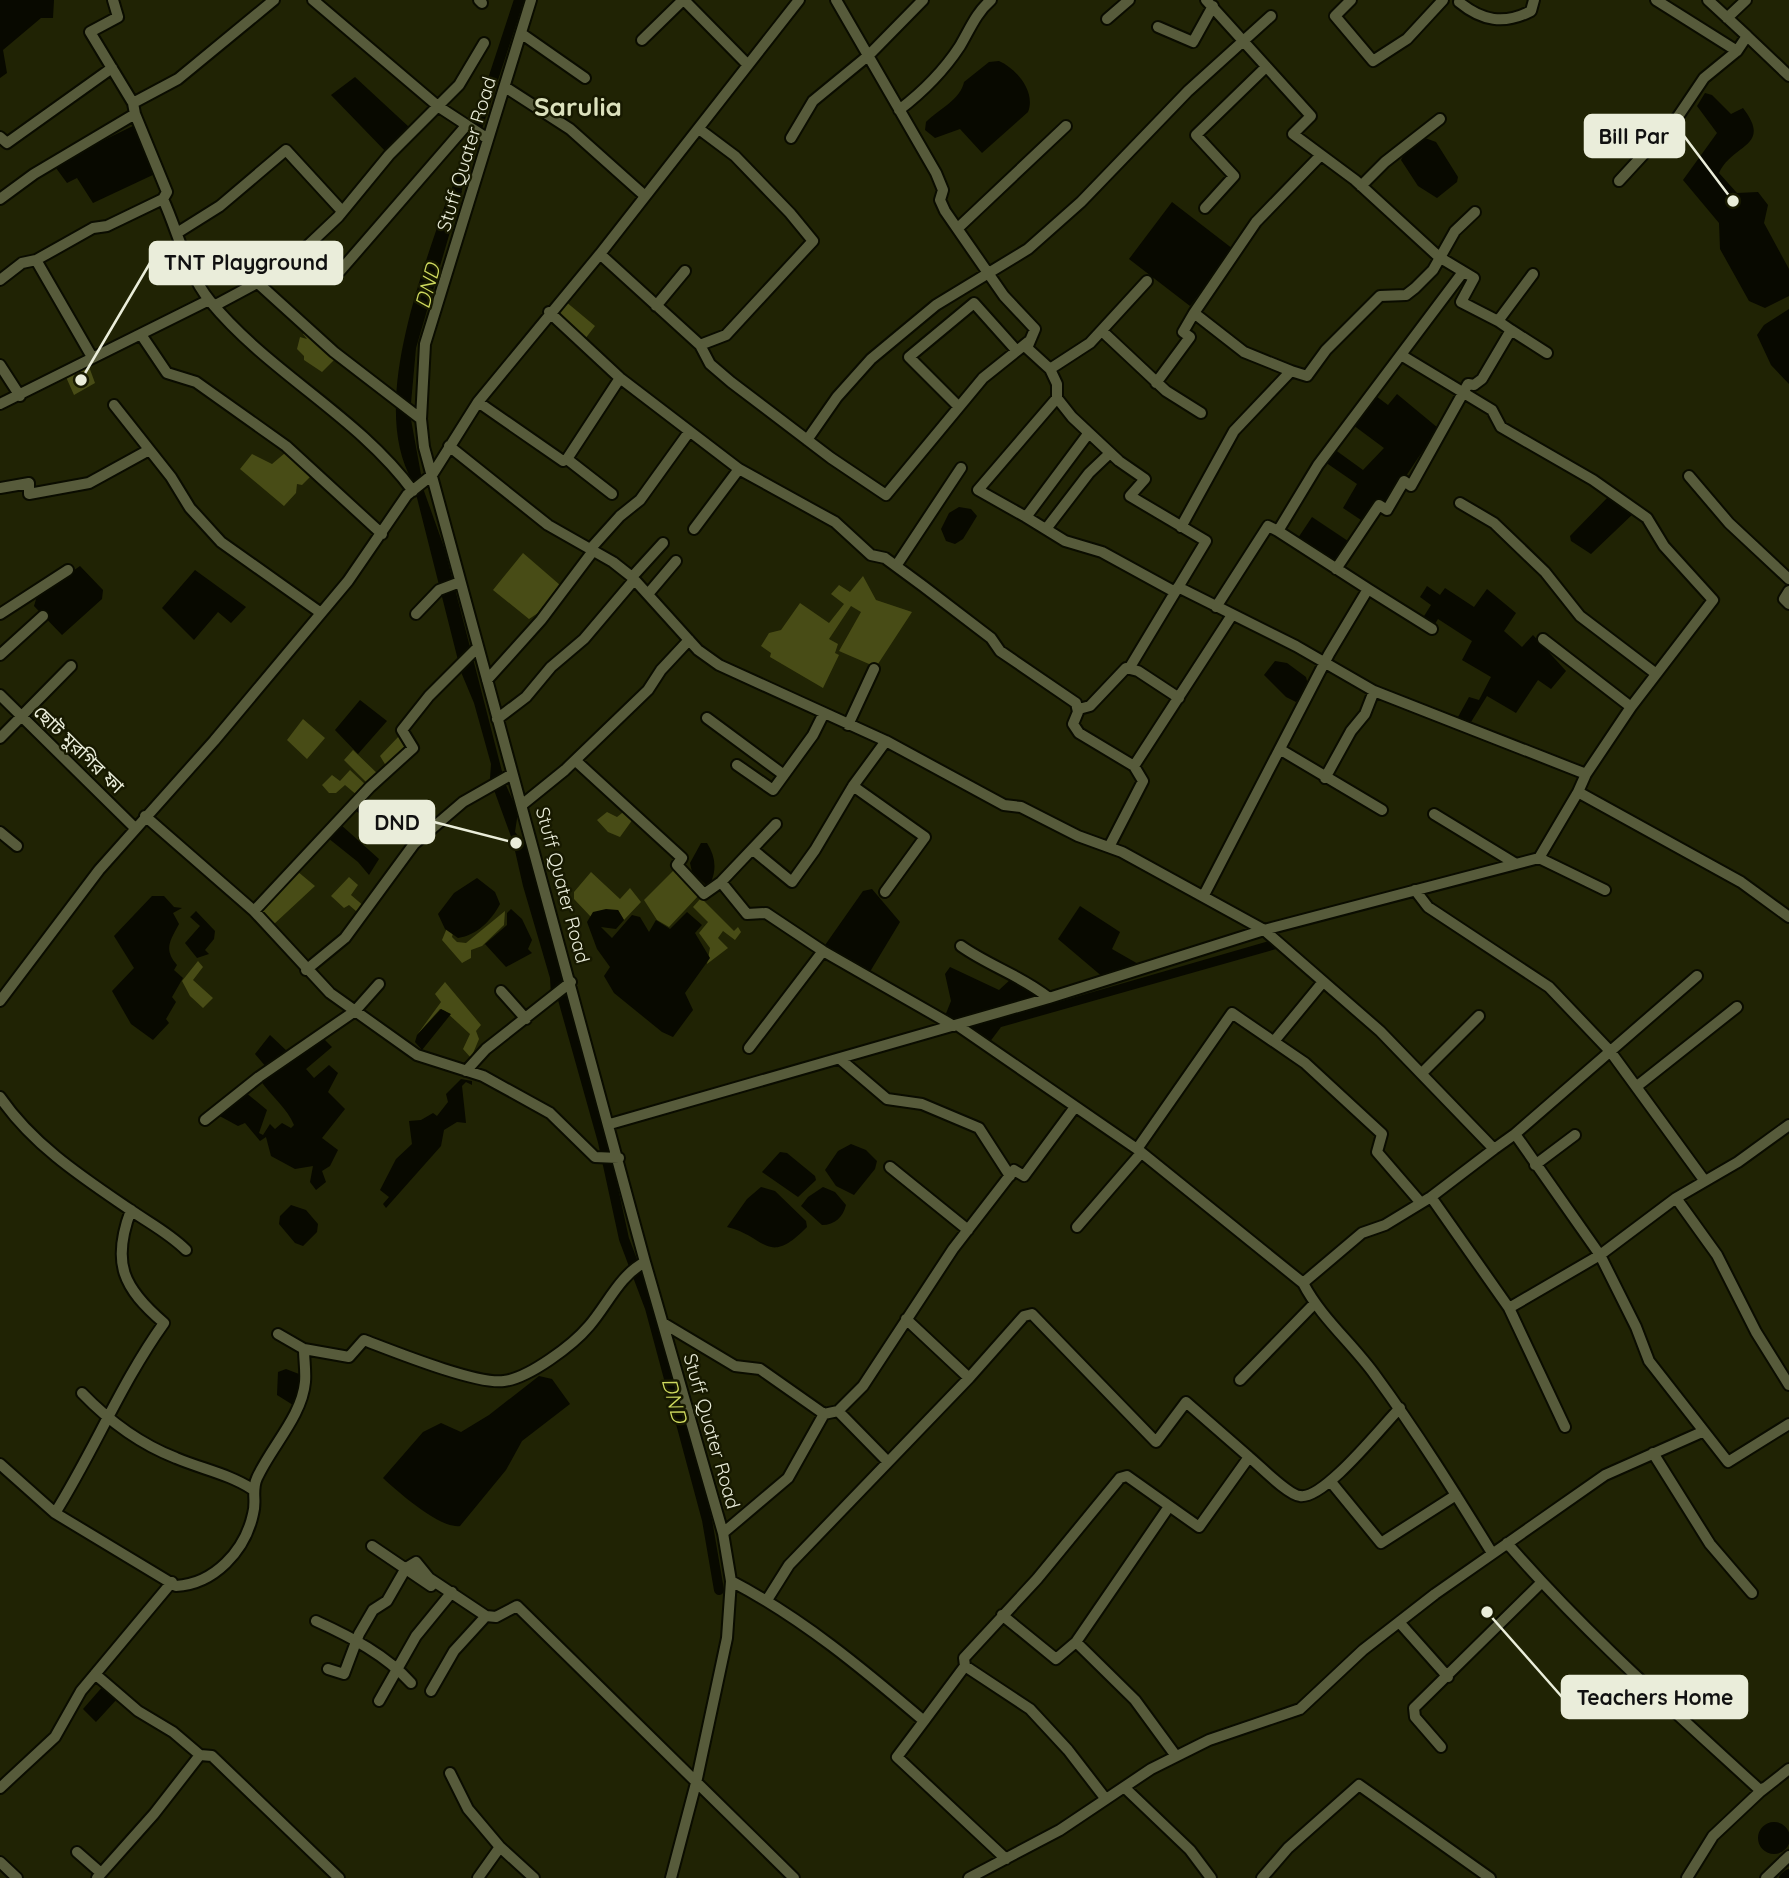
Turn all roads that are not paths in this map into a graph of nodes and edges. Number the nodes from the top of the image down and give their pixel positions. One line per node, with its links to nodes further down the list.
1 (113, 0): 32 (street)
2 (274, 0): 37 (street)
3 (313, 0): 36 (street)
4 (531, 0): 23 (street, Stuff Quater Road)
5 (799, 0): 30 (street)
6 (836, 0): 29 (street)
7 (923, 0): 29 (street)
8 (991, 0): 38 (street)
9 (1129, 0): 21 (street)
10 (1351, 0): 11 (street)
11 (1443, 0)
12 (1534, 0): 17 (street)
13 (1656, 0): 28 (street)
14 (1708, 0): 20 (street)
15 (1746, 0): 20 (street)
16 (683, 1): 25 (street); 30 (street)
17 (1459, 2)
18 (1210, 3): 22 (street); 26 (street)
19 (1271, 16): 26 (street)
20 (1727, 18): 24 (street)
21 (1107, 19)
22 (1158, 27)
23 (522, 34): 34 (street); 35 (street, Stuff Quater Road)
24 (1747, 36): 28 (street); 33 (street)
25 (642, 40)
26 (1245, 40): 31 (street); 64 (street)
27 (484, 43): 36 (street)
28 (1738, 51): 47 (street)
29 (870, 55): 38 (street); 44 (street)
30 (747, 64): 42 (street)
31 (1266, 67): 46 (street); 52 (street)
32 (112, 68): 37 (street); 43 (street)
33 (1789, 76)
34 (585, 78)
35 (505, 86): 45 (street, Stuff Quater Road); 49 (street)
36 (439, 107): 41 (street); 53 (street)
37 (134, 108): 50 (street); 51 (street)
38 (899, 110): 55 (street)
39 (1440, 119): 48 (street)
40 (1066, 126): 55 (street)
41 (465, 127): 45 (street); 60 (street)
42 (699, 129): 49 (street); 79 (street)
43 (0, 137)
44 (791, 138)
45 (488, 139): 97 (street, Stuff Quater Road)
46 (1320, 156): 48 (street); 73 (street)
47 (1619, 181)
48 (1362, 186): 58 (street)
49 (645, 196): 57 (street)
50 (0, 199)
51 (163, 199): 56 (street); 59 (street)
52 (1205, 208)
53 (342, 211): 56 (street); 67 (street)
54 (1475, 212): 58 (street)
55 (958, 228): 64 (street)
56 (177, 233): 69 (street)
57 (600, 254): 71 (street); 72 (street)
58 (1439, 257): 62 (street); 86 (street)
59 (36, 260): 65 (street); 83 (street)
60 (340, 271)
61 (685, 271): 71 (street)
62 (1462, 272): 74 (street); 82 (street)
63 (1533, 274): 74 (street)
64 (989, 275): 68 (street); 78 (street)
65 (0, 280)
66 (1147, 281): 76 (street)
67 (259, 284): 69 (street); 97 (street)
68 (962, 290): 70 (street); 100 (street)
69 (212, 303): 77 (street); 110 (street)
70 (974, 303): 80 (street); 95 (street)
71 (656, 306): 79 (street)
72 (549, 312): 87 (street); 92 (street)
73 (1194, 313): 86 (street); 88 (street)
74 (1498, 321): 75 (street)
75 (1511, 330): 81 (street); 89 (street)
76 (1102, 331): 85 (street); 88 (street)
77 (142, 336): 83 (street); 118 (street)
78 (1028, 342): 80 (street); 85 (street)
79 (700, 345): 100 (street)
80 (1016, 350): 95 (street)
81 (1547, 353)
82 (1401, 355): 89 (street); 117 (street)
83 (92, 357): 90 (street)
84 (0, 365): 90 (street)
85 (1050, 369): 91 (street)
86 (1291, 371): 114 (street)
87 (620, 378): 98 (street); 104 (street)
88 (1156, 383): 96 (street)
89 (1462, 393): 123 (street); 148 (street)
90 (20, 396): 93 (street)
91 (1057, 398): 99 (street); 113 (street)
92 (478, 402): 101 (street); 104 (street)
93 (0, 404)
94 (114, 404): 102 (street)
95 (958, 406): 100 (street)
96 (1201, 413)
97 (417, 416): 108 (street, Stuff Quater Road)
98 (689, 432): 106 (street); 120 (street)
99 (1088, 434): 103 (street); 113 (street)
100 (807, 440)
101 (449, 446): 108 (street); 120 (street)
102 (149, 450): 109 (street); 134 (street)
103 (1110, 453): 114 (street); 116 (street)
104 (566, 459): 111 (street)
105 (961, 468): 122 (street)
106 (739, 469): 115 (street); 122 (street)
107 (1689, 477): 126 (street)
108 (428, 479): 110 (street); 127 (street, Stuff Quater Road)
109 (0, 488)
110 (410, 493): 118 (street)
111 (612, 494)
112 (1460, 503): 148 (street)
113 (1026, 517): 116 (street)
114 (1181, 527): 128 (street)
115 (694, 529)
116 (1046, 529): 128 (street)
117 (1278, 531): 123 (street); 133 (street)
118 (382, 534): 134 (street)
119 (663, 543): 125 (street)
120 (593, 551): 125 (street); 149 (street)
121 (676, 561): 131 (street)
122 (896, 566): 154 (street)
123 (1336, 569): 129 (street)
124 (68, 570): 135 (street)
125 (633, 578): 131 (street); 158 (street)
126 (1789, 579)
127 (458, 583): 136 (street); 142 (street, Stuff Quater Road)
128 (1176, 589): 133 (street); 146 (street)
129 (1368, 589): 139 (street); 144 (street)
130 (1789, 591): 132 (street)
131 (648, 594): 141 (street)
132 (1789, 604)
133 (1216, 607): 137 (street)
134 (321, 612): 175 (street)
135 (0, 614)
136 (416, 614)
137 (1232, 614): 144 (street); 152 (street)
138 (43, 616): 143 (street)
139 (1432, 629)
140 (1543, 639): 153 (street)
141 (689, 640): 155 (street); 163 (street)
142 (474, 651): 149 (street, Stuff Quater Road); 189 (street)
143 (0, 655)
144 (1326, 663): 150 (street); 162 (street)
145 (71, 666): 156 (street)
146 (1130, 667): 152 (street); 154 (street)
147 (874, 669): 159 (street)
148 (1655, 673): 153 (street)
149 (487, 680): 158 (street, Stuff Quater Road)
150 (1374, 691): 166 (street); 169 (street)
151 (0, 695): 156 (street, ছোট মুরগির ফা)
152 (1180, 698): 165 (street)
153 (1631, 707): 166 (street)
154 (1079, 709): 165 (street)
155 (823, 715): 159 (street); 168 (street)
156 (21, 716): 160 (street); 177 (street, ছোট মুরগির ফা)
157 (706, 718): 168 (street)
158 (497, 719): 167 (street, Stuff Quater Road)
159 (848, 725): 161 (street)
160 (0, 738)
161 (886, 741): 170 (street); 180 (street)
162 (1281, 750): 169 (street); 188 (street)
163 (576, 761): 172 (street); 184 (street)
164 (737, 765): 168 (street)
165 (1134, 766): 180 (street)
166 (1586, 774): 171 (street)
167 (508, 775): 172 (street, Stuff Quater Road); 194 (street)
168 (783, 775)
169 (1325, 778): 173 (street)
170 (853, 786): 181 (street); 187 (street)
171 (1578, 792): 182 (street); 190 (street)
172 (523, 804): 198 (street, Stuff Quater Road)
173 (1381, 810)
174 (1434, 814): 183 (street)
175 (145, 816): 177 (street); 189 (street)
176 (776, 824): 181 (street)
177 (134, 827): 201 (street)
178 (0, 832): 179 (street)
179 (17, 846)
180 (1109, 847): 188 (street)
181 (753, 850): 184 (street)
182 (1539, 858): 183 (street); 186 (street)
183 (1516, 864): 185 (street)
184 (721, 882): 193 (street)
185 (1415, 890): 191 (street); 209 (street)
186 (1605, 890)
187 (885, 892)
188 (1204, 895): 191 (street)
189 (254, 911): 194 (street)
190 (1787, 911)
191 (1264, 930): 196 (street); 200 (street)
192 (961, 946): 200 (street)
193 (823, 951): 206 (street); 208 (street)
194 (306, 970): 203 (street)
195 (1697, 976): 209 (street)
196 (1322, 983): 207 (street); 212 (street)
197 (379, 984): 203 (street)
198 (567, 985): 205 (street); 217 (street, Stuff Quater Road)
199 (501, 991): 205 (street)
200 (1049, 998): 206 (street)
201 (0, 1001)
202 (1737, 1007): 213 (street)
203 (355, 1011): 211 (street); 216 (street)
204 (1479, 1016): 212 (street)
205 (526, 1019): 211 (street)
206 (955, 1026): 210 (street); 215 (street)
207 (1275, 1040): 222 (street); 229 (street)
208 (749, 1048)
209 (1610, 1051): 213 (street); 219 (street)
210 (840, 1059): 217 (street); 226 (street)
211 (466, 1071): 223 (street)
212 (1422, 1073): 221 (street)
213 (1636, 1087): 227 (street)
214 (0, 1097): 230 (street)
215 (1075, 1107): 222 (street); 226 (street)
216 (205, 1120)
217 (610, 1124): 223 (street, Stuff Quater Road)
218 (1789, 1125): 227 (street)
219 (1515, 1134): 221 (street); 224 (street)
220 (1575, 1135): 224 (street)
221 (1494, 1149): 229 (street)
222 (1139, 1151): 231 (street); 236 (street)
223 (615, 1158): 235 (street, Stuff Quater Road)
224 (1535, 1166): 234 (street)
225 (890, 1167): 232 (street)
226 (1010, 1176): 232 (street)
227 (1704, 1180): 228 (street)
228 (1676, 1198): 234 (street); 245 (street)
229 (1426, 1200): 236 (street); 238 (street)
230 (131, 1210): 233 (street); 250 (street)
231 (1077, 1227)
232 (968, 1230): 239 (street)
233 (186, 1250)
234 (1600, 1255): 238 (street); 253 (street)
235 (637, 1267): 240 (street, Stuff Quater Road); 242 (street)
236 (1303, 1283): 237 (street)
237 (1314, 1304): 244 (street); 247 (street)
238 (1509, 1308): 252 (street)
239 (906, 1319): 243 (street); 248 (street)
240 (663, 1323): 249 (street); 263 (street, Stuff Quater Road)
241 (278, 1334): 242 (street)
242 (304, 1349): 259 (street)
243 (969, 1378): 255 (street); 256 (street)
244 (1240, 1380)
245 (1789, 1385)
246 (82, 1393): 250 (street)
247 (1400, 1408): 258 (street); 260 (street)
248 (838, 1411): 249 (street); 256 (street)
249 (824, 1414): 263 (street)
250 (107, 1418): 259 (street); 262 (street)
251 (1789, 1424): 253 (street)
252 (1565, 1427)
253 (1702, 1432): 254 (street)
254 (1653, 1453): 264 (street); 271 (street)
255 (1249, 1457): 258 (street); 261 (street)
256 (887, 1461): 273 (street)
257 (0, 1464): 262 (street)
258 (1331, 1482): 260 (street)
259 (252, 1489): 269 (street)
260 (1456, 1495): 266 (street)
261 (1168, 1508): 274 (street); 278 (street)
262 (55, 1513): 269 (street)
263 (723, 1533): 268 (street, Stuff Quater Road)
264 (1507, 1543): 266 (street); 270 (street)
265 (372, 1546): 267 (street)
266 (1492, 1553): 277 (street)
267 (406, 1568): 272 (street); 281 (street)
268 (732, 1581): 273 (street); 293 (street, Stuff Quater Road)
269 (172, 1582): 282 (street)
270 (1541, 1583): 283 (street); 296 (street)
271 (1752, 1593)
272 (449, 1595): 275 (street); 280 (street)
273 (766, 1600): 287 (street)
274 (1002, 1615): 278 (street); 279 (street)
275 (486, 1616): 285 (street); 293 (street)
276 (316, 1621): 280 (street)
277 (1399, 1622): 283 (street); 290 (street)
278 (1076, 1642): 290 (street)
279 (965, 1666): 287 (street); 297 (street)
280 (398, 1667): 284 (street); 286 (street)
281 (328, 1669)
282 (95, 1674): 289 (street); 295 (street)
283 (1448, 1677): 288 (street)
284 (411, 1683)
285 (431, 1691)
286 (379, 1701)
287 (924, 1721): 301 (street)
288 (1441, 1746)
289 (200, 1755): 303 (street); 305 (street)
290 (1176, 1756): 294 (street)
291 (1789, 1769): 296 (street)
292 (450, 1773): 298 (street)
293 (696, 1783): 308 (street, Stuff Quater Road); 309 (street)
294 (1124, 1787): 297 (street); 311 (street)
295 (0, 1788)
296 (1761, 1791): 314 (street)
297 (1105, 1798): 301 (street)
298 (500, 1847): 306 (street); 307 (street)
299 (77, 1852): 303 (street)
300 (1789, 1856): 315 (street)
301 (1006, 1859): 310 (street)
302 (0, 1862): 304 (street)
303 (99, 1875)
304 (17, 1878)
305 (339, 1878)
306 (478, 1878)
307 (534, 1878)
308 (671, 1878)
309 (794, 1878)
310 (969, 1878)
311 (1212, 1878)
312 (1262, 1878): 313 (street)
313 (1490, 1878)
314 (1687, 1878)
315 (1766, 1878)

